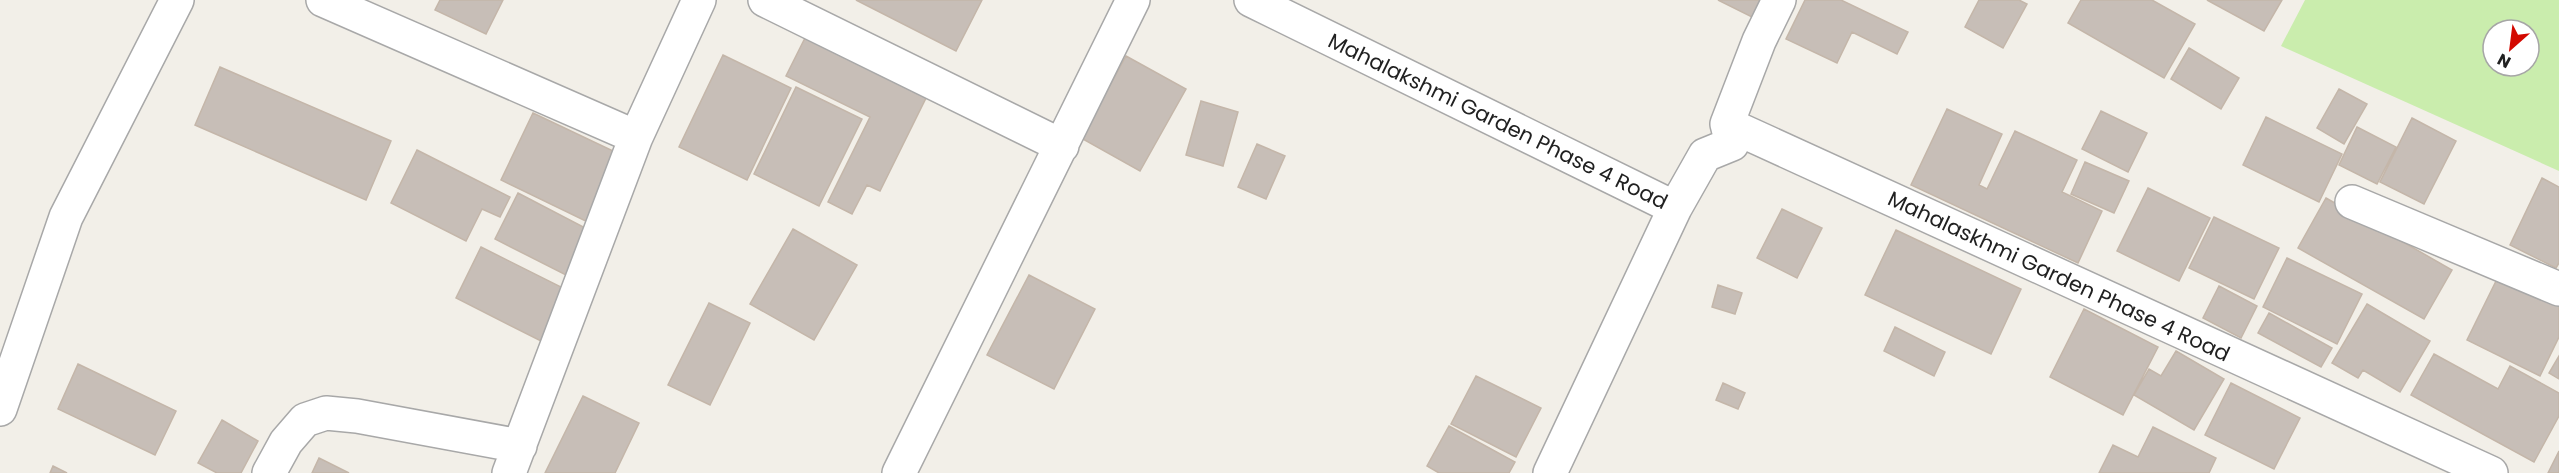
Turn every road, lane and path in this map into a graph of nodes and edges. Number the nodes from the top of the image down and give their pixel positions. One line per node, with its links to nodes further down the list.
1 (177, 0): 15 (street)
2 (323, 0): 10 (street)
3 (699, 0): 10 (street)
4 (765, 0): 11 (street)
5 (1134, 0): 11 (street)
6 (1251, 0): 8 (street, Mahalakshmi Garden Phase 4 Road)
7 (1779, 0): 9 (street)
8 (1300, 11): 13 (street, Mahalakshmi Garden Phase 4 Road)
9 (1727, 124): 13 (street); 20 (street, Mahalaskhmi Garden Phase 4 Road)
10 (636, 137): 16 (street)
11 (1062, 146): 18 (street)
12 (2352, 202): 14 (street)
13 (1675, 208): 19 (street, Mahalakshmi Garden Phase 4 Road)
14 (2559, 289)
15 (0, 409)
16 (514, 459): 17 (street)
17 (269, 473)
18 (899, 473)
19 (1550, 473)
20 (2491, 473)

